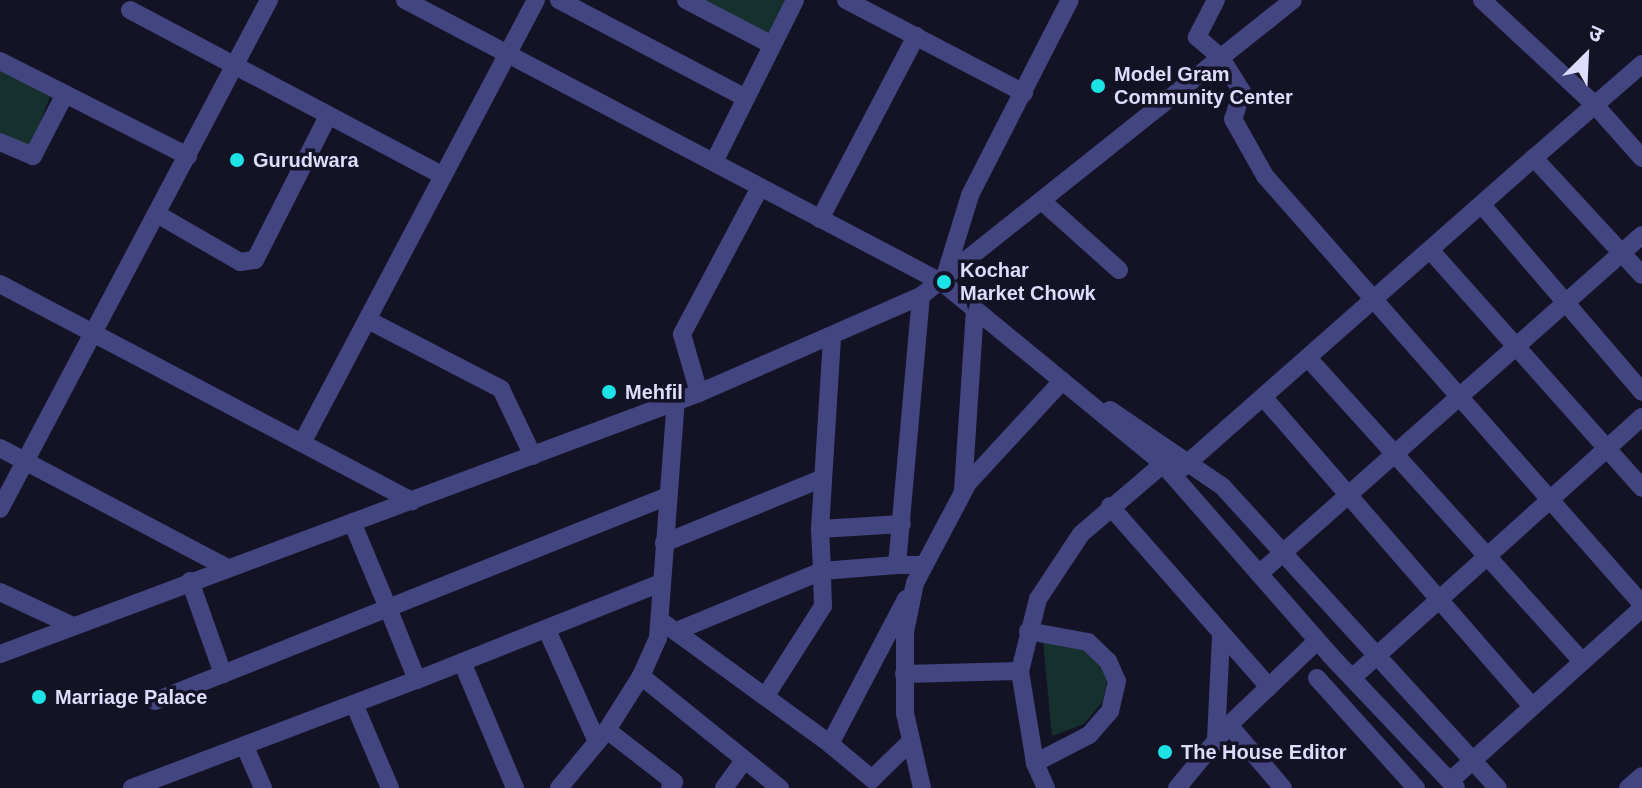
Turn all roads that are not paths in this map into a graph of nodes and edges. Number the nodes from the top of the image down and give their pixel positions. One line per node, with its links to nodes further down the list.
1 (269, 0): 19 (street)
2 (405, 0): 15 (street)
3 (536, 0): 15 (street)
4 (559, 0): 22 (street)
5 (686, 0): 14 (street)
6 (795, 0): 14 (street)
7 (846, 0): 13 (street)
8 (1070, 0): 20 (street)
9 (1216, 0): 16 (street)
10 (1293, 0): 16 (street)
11 (1482, 0): 23 (street)
12 (130, 10): 19 (street)
13 (916, 36): 20 (street); 35 (street)
14 (772, 45): 22 (street)
15 (507, 55): 29 (street); 30 (street)
16 (1221, 58): 32 (street); 44 (street)
17 (0, 61): 21 (street)
18 (1642, 64): 23 (street)
19 (235, 65): 24 (street); 26 (street)
20 (1024, 93): 41 (street)
21 (65, 94): 25 (street); 26 (street)
22 (746, 98): 29 (street)
23 (1595, 105): 27 (street); 28 (street)
24 (328, 116): 30 (street); 34 (street)
25 (0, 142)
26 (188, 156): 34 (street)
27 (1534, 158): 33 (street); 38 (street)
28 (1642, 158)
29 (714, 162): 31 (street)
30 (441, 175): 47 (street)
31 (760, 187): 35 (street); 54 (street)
32 (1043, 202): 39 (street); 41 (street)
33 (1482, 205): 37 (street); 45 (street)
34 (157, 214): 48 (street)
35 (820, 219): 41 (street)
36 (1642, 235): 38 (street)
37 (1431, 251): 44 (street); 50 (street)
38 (1621, 252): 40 (street); 45 (street)
39 (1119, 270)
40 (1642, 275)
41 (943, 283): 43 (street); 46 (street)
42 (0, 284): 48 (street)
43 (921, 296): 49 (street); 78 (street)
44 (1376, 301): 51 (street); 55 (street)
45 (1563, 304): 50 (street); 53 (street)
46 (975, 309): 52 (street); 70 (street)
47 (368, 320): 60 (street); 64 (street)
48 (91, 334): 60 (street); 65 (street)
49 (832, 338): 54 (street); 68 (street)
50 (1516, 346): 55 (street); 62 (street)
51 (1308, 358): 56 (street); 63 (street)
52 (1062, 381): 58 (street); 70 (street)
53 (1642, 392)
54 (699, 393): 57 (street)
55 (1459, 396): 63 (street); 74 (street)
56 (1264, 398): 66 (street); 71 (street)
57 (676, 399): 64 (street); 72 (street)
58 (1086, 400): 66 (street); 67 (street)
59 (1642, 417): 62 (street)
60 (302, 443): 73 (street)
61 (0, 448): 65 (street)
62 (1607, 448): 69 (street); 74 (street)
63 (1395, 453): 71 (street); 82 (street)
64 (533, 456): 73 (street)
65 (24, 461): 76 (street); 85 (street)
66 (1190, 461): 67 (street); 81 (street)
67 (1168, 470): 75 (street); 87 (street)
68 (821, 479): 79 (street); 80 (street)
69 (1642, 488)
70 (963, 494): 84 (street)
71 (1347, 495): 81 (street); 92 (street)
72 (668, 496): 80 (street); 94 (street)
73 (412, 501): 77 (street)
74 (1549, 501): 82 (street); 93 (street)
75 (1110, 506): 99 (street); 100 (street)
76 (0, 509)
77 (352, 522): 85 (street); 94 (street)
78 (902, 524): 79 (street); 83 (street)
79 (820, 529): 86 (street)
80 (664, 543): 89 (street)
81 (1282, 553): 87 (street); 103 (street)
82 (1487, 555): 92 (street); 104 (street)
83 (897, 565): 84 (street); 86 (street)
84 (924, 565): 90 (street)
85 (226, 567): 88 (street)
86 (822, 571): 98 (street); 114 (street)
87 (1259, 574): 101 (street)
88 (190, 581): 96 (street); 107 (street)
89 (661, 583): 95 (street); 97 (street)
90 (915, 583): 108 (street); 122 (street)
91 (0, 592): 96 (street)
92 (1439, 600): 103 (street); 117 (street)
93 (1642, 606): 104 (street)
94 (388, 608): 107 (street); 112 (street)
95 (661, 621): 98 (street); 109 (street)
96 (71, 625): 102 (street)
97 (547, 630): 105 (street); 119 (street)
98 (679, 630): 114 (street)
99 (1028, 631): 106 (street); 126 (street)
100 (1221, 637): 113 (street); 120 (street)
101 (1317, 641): 111 (street); 113 (street)
102 (2, 656)
103 (1376, 656): 111 (street); 125 (street)
104 (1582, 661): 117 (street)
105 (462, 662): 112 (street); 134 (street)
106 (1020, 671): 108 (street); 126 (street)
107 (223, 674): 115 (street)
108 (904, 674): 121 (street)
109 (641, 676): 119 (street); 124 (street)
110 (1317, 678): 142 (street)
111 (1352, 678): 129 (street)
112 (417, 680): 116 (street)
113 (1269, 687): 118 (street)
114 (767, 694): 122 (street)
115 (155, 701)
116 (355, 706): 123 (street); 133 (street)
117 (1532, 706): 125 (street)
118 (1229, 725): 120 (street); 141 (street)
119 (602, 736): 130 (street); 135 (street)
120 (1216, 739): 140 (street)
121 (909, 743): 128 (street); 138 (street)
122 (830, 744): 128 (street)
123 (245, 747): 131 (street); 132 (street)
124 (744, 760): 136 (street); 137 (street)
125 (1472, 760): 129 (street); 143 (street)
126 (1035, 763): 139 (street)
127 (1642, 776): 144 (street)
128 (872, 784)
129 (1453, 784)
130 (675, 786)
131 (132, 788)
132 (263, 788)
133 (390, 788)
134 (515, 788)
135 (559, 788)
136 (724, 788)
137 (780, 788)
138 (922, 788)
139 (1046, 788)
140 (1177, 788)
141 (1283, 788)
142 (1416, 788)
143 (1498, 788)
144 (1628, 788)

